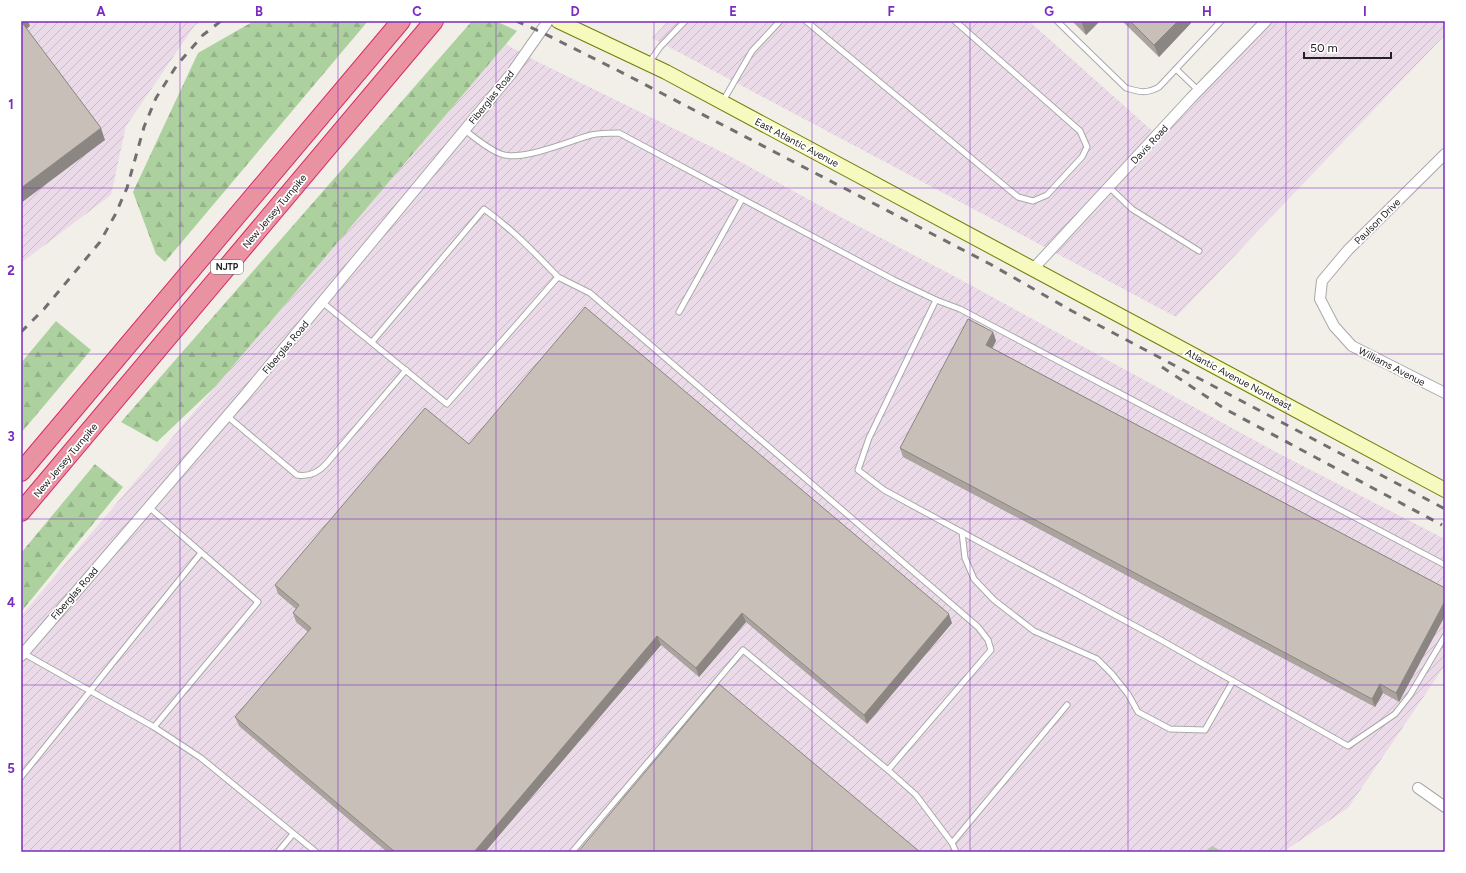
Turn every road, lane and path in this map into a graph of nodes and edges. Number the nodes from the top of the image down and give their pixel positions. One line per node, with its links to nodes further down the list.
1 (401, 21): 31 (highway, NJTP)
2 (434, 21): 34 (highway, New Jersey Turnpike / NJTP)
3 (548, 21): 16 (street, Fiberglas Road)
4 (558, 21): 12 (street, East Atlantic Avenue)
5 (685, 21): 12 (lane)
6 (780, 21): 15 (lane)
7 (806, 21): 8 (lane)
8 (955, 21)
9 (1057, 21): 13 (lane)
10 (1222, 21): 13 (lane)
11 (1266, 21): 14 (street, Davis Road)
12 (649, 64): 15 (street, East Atlantic Avenue)
13 (1176, 69): 14 (lane)
14 (1199, 91): 18 (street, Davis Road)
15 (723, 102): 21 (street, East Atlantic Avenue)
16 (464, 130): 19 (lane); 25 (street, Fiberglas Road)
17 (1445, 154): 23 (street, Paulson Drive)
18 (1109, 187): 20 (lane); 21 (street, Davis Road)
19 (742, 199): 24 (lane); 26 (lane)
20 (1199, 251)
21 (1033, 268): 32 (street, Atlantic Avenue Northeast)
22 (558, 277): 27 (lane); 28 (lane); 44 (lane)
23 (1321, 294): 29 (street, Williams Avenue)
24 (936, 300): 35 (lane); 37 (lane)
25 (322, 302): 27 (lane); 30 (street, Fiberglas Road)
26 (680, 312)
27 (372, 342): 28 (lane)
28 (406, 370): 30 (lane)
29 (1445, 393)
30 (227, 416): 33 (street, Fiberglas Road)
31 (21, 472)
32 (1445, 490)
33 (149, 507): 36 (lane); 39 (street, Fiberglas Road)
34 (21, 512)
35 (962, 532): 40 (lane); 40 (lane)
36 (201, 553): 41 (lane); 43 (lane)
37 (1445, 565)
38 (1445, 636): 40 (lane)
39 (22, 654): 41 (lane)
40 (1233, 681)
41 (90, 691): 43 (lane); 45 (lane)
42 (1067, 705): 49 (lane)
43 (154, 727): 48 (lane)
44 (888, 770): 49 (lane); 52 (lane)
45 (21, 776)
46 (1418, 788): 47 (street)
47 (1445, 807)
48 (294, 834): 50 (lane); 51 (lane)
49 (952, 843): 53 (lane)
50 (279, 852)
51 (316, 852)
52 (572, 852)
53 (956, 852)

